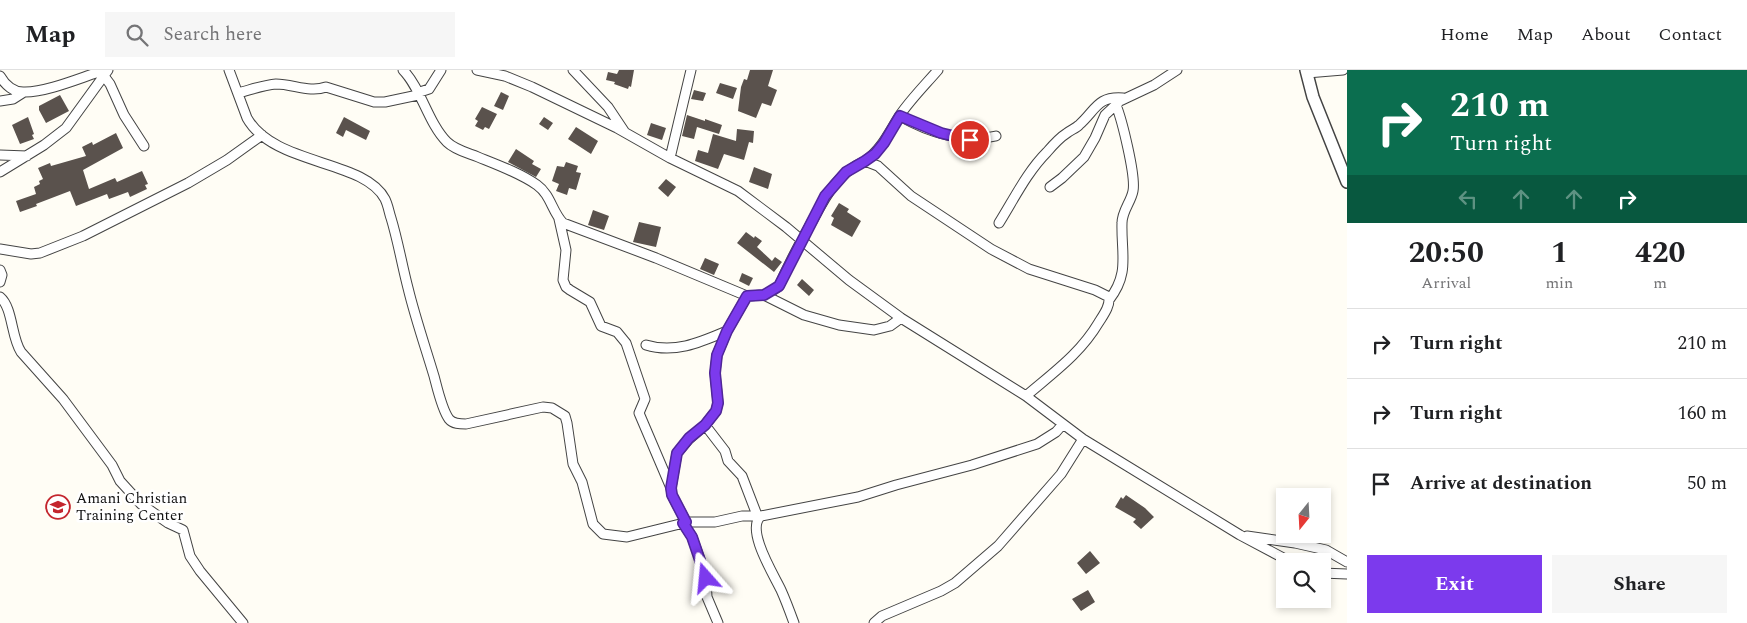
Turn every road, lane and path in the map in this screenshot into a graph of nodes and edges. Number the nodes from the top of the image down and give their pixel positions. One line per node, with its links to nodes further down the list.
1 (229, 70): 15 (street)
2 (403, 70): 16 (street)
3 (442, 70): 16 (street)
4 (477, 70): 12 (street)
5 (573, 70): 20 (street)
6 (691, 70): 26 (street)
7 (938, 70): 19 (street)
8 (1177, 70): 18 (street)
9 (1343, 70): 10 (street)
10 (1306, 71): 29 (street)
11 (105, 72): 14 (street); 23 (street); 25 (street)
12 (506, 73): 20 (street)
13 (0, 76): 14 (street)
14 (24, 92): 17 (street)
15 (238, 93): 16 (street); 21 (street)
16 (418, 94): 31 (street)
17 (0, 101)
18 (1120, 102): 30 (street); 32 (street); 40 (street)
19 (900, 116): 22 (street); 27 (street)
20 (626, 133): 26 (street)
21 (262, 135): 34 (street); 50 (street)
22 (996, 136)
23 (144, 146)
24 (0, 155): 25 (street)
25 (27, 156): 28 (street)
26 (670, 158): 33 (street)
27 (865, 161): 33 (street); 40 (street)
28 (0, 172)
29 (1347, 182)
30 (1050, 187)
31 (559, 219): 38 (street); 48 (street)
32 (1000, 223)
33 (802, 241): 37 (street); 41 (street)
34 (0, 249)
35 (0, 270): 36 (street)
36 (0, 282)
37 (764, 295): 38 (street); 41 (street)
38 (747, 296): 42 (street)
39 (0, 297): 56 (street)
40 (1109, 300): 44 (street)
41 (901, 318): 44 (street)
42 (727, 331): 43 (street); 46 (street)
43 (646, 345)
44 (1026, 396): 45 (street)
45 (1063, 424): 47 (street); 49 (street)
46 (705, 425): 48 (street); 49 (street)
47 (1083, 439): 51 (street); 59 (street)
48 (671, 488): 50 (street)
49 (759, 516): 50 (street); 58 (street)
50 (684, 522): 57 (street)
51 (1240, 535): 52 (street); 53 (street)
52 (1276, 554)
53 (1347, 562)
54 (1331, 573): 55 (street)
55 (1347, 574)
56 (243, 623)
57 (718, 623)
58 (794, 623)
59 (874, 623)

